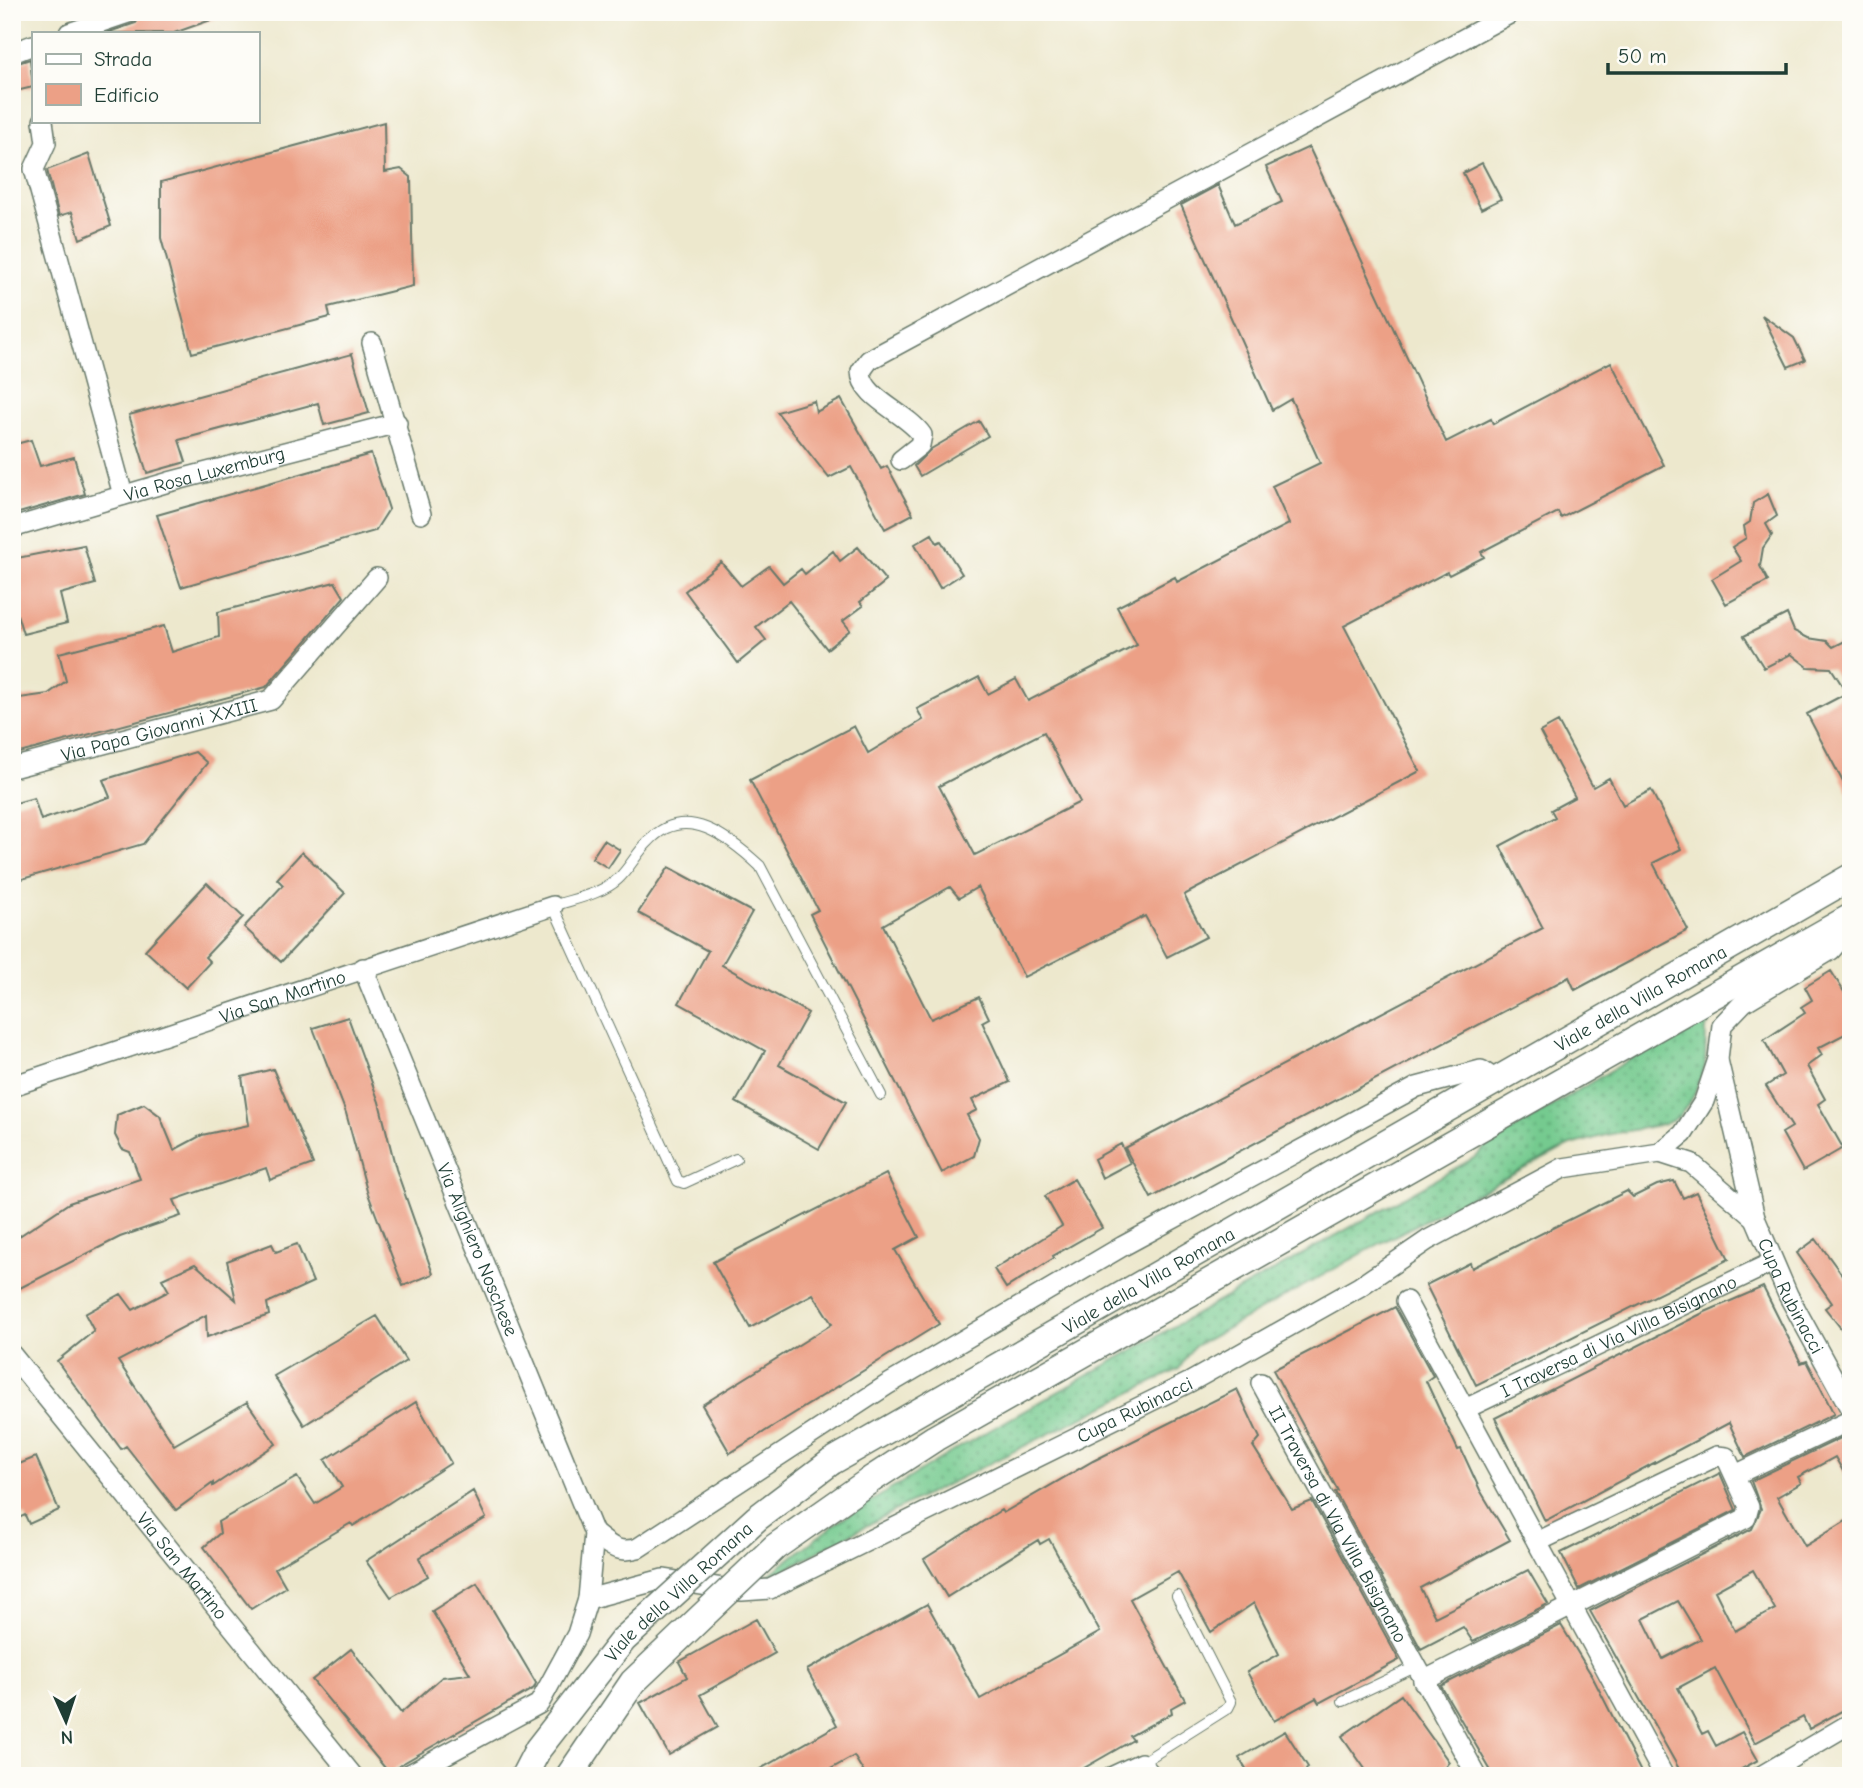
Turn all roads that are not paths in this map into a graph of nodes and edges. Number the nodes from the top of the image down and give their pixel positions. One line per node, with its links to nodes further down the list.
1 (131, 12): 3 (street)
2 (1513, 12): 9 (street)
3 (72, 32)
4 (32, 46): 5 (street)
5 (12, 53)
6 (43, 122): 10 (street)
7 (372, 343): 8 (street)
8 (397, 423): 10 (street, Via Rosa Luxemburg); 11 (street)
9 (901, 460)
10 (123, 495): 12 (street, Via Rosa Luxemburg)
11 (421, 514)
12 (12, 528)
13 (377, 578): 14 (street, Via Papa Giovanni XXIII)
14 (12, 768)
15 (1851, 877): 21 (main road, Viale della Villa Romana)
16 (553, 906): 19 (street, Via San Martino); 23 (lane, Via San Martino); 25 (lane)
17 (1851, 917): 47 (main road, Viale della Villa Romana, bridge)
18 (1851, 927): 20 (street, Cupa Rubinacci)
19 (363, 968): 22 (street, Via San Martino); 35 (street, Via Alighiero Noschese)
20 (1718, 1059): 24 (street, Cupa Rubinacci); 26 (street, Cupa Rubinacci)
21 (1496, 1080): 35 (street); 46 (main road, Viale della Villa Romana, bridge)
22 (12, 1086)
23 (881, 1095)
24 (1660, 1153): 26 (street, Cupa Rubinacci); 38 (street, Cupa Rubinacci)
25 (736, 1159)
26 (1755, 1218): 27 (street, Cupa Rubinacci)
27 (1773, 1262): 31 (street, I Traversa di Via Villa Bisignano); 32 (street, Cupa Rubinacci)
28 (1406, 1301): 31 (street)
29 (12, 1355): 44 (street, Via San Martino)
30 (1261, 1383): 40 (street, II Traversa di Via Villa Bisignano)
31 (1465, 1409): 36 (street)
32 (1851, 1410)
33 (1851, 1420): 34 (street)
34 (1735, 1475): 36 (street); 39 (street)
35 (594, 1533): 38 (street)
36 (1537, 1542): 39 (street)
37 (1177, 1596): 43 (lane)
38 (588, 1599): 45 (street)
39 (1573, 1606): 40 (street); 50 (street)
40 (1419, 1674): 41 (lane, II Traversa di Via Villa Bisignano); 49 (street, II Traversa di Via Villa Bisignano)
41 (1343, 1701)
42 (1851, 1723): 51 (street)
43 (1146, 1769): 48 (street)
44 (343, 1773)
45 (406, 1776)
46 (524, 1776)
47 (569, 1776)
48 (1113, 1776)
49 (1477, 1776)
50 (1664, 1776)
51 (1761, 1776)

